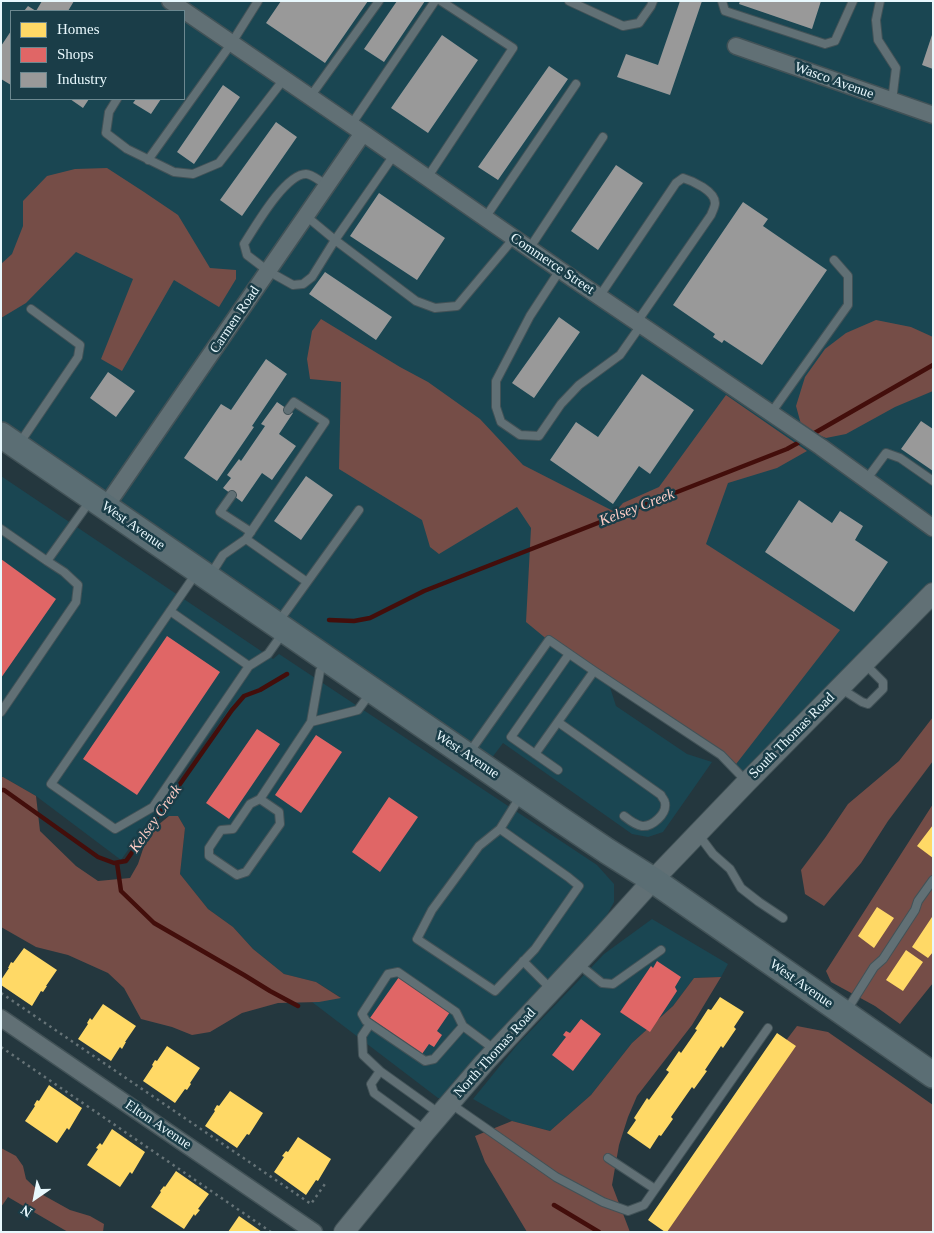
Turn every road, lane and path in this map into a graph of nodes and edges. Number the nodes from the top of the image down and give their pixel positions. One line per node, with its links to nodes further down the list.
1 (258, 1): 11 (lane)
2 (379, 1): 15 (lane)
3 (434, 1): 19 (lane)
4 (442, 1): 23 (lane)
5 (569, 1): 6 (lane)
6 (653, 1)
7 (722, 1): 8 (lane)
8 (853, 1)
9 (880, 1): 17 (lane)
10 (185, 13): 11 (street, Commerce Street)
11 (231, 44): 13 (street, Commerce Street); 22 (lane)
12 (736, 46): 17 (street, Wasco Avenue)
13 (284, 79): 15 (street, Commerce Street); 22 (lane)
14 (576, 84): 26 (lane)
15 (310, 97): 19 (street, Commerce Street)
16 (116, 100): 22 (lane)
17 (892, 101): 18 (street, Wasco Avenue)
18 (933, 115)
19 (357, 129): 21 (street, Commerce Street); 24 (street, Carmen Road)
20 (603, 137): 29 (lane)
21 (394, 155): 23 (street, Commerce Street); 28 (lane)
22 (148, 160)
23 (427, 178): 26 (street, Commerce Street)
24 (327, 185): 25 (street, Carmen Road); 32 (lane)
25 (306, 216): 28 (lane); 32 (street, Carmen Road)
26 (485, 218): 27 (street, Commerce Street)
27 (514, 238): 28 (lane); 29 (street, Commerce Street)
28 (335, 240): 32 (lane)
29 (529, 249): 31 (street, Commerce Street)
30 (834, 260): 37 (lane)
31 (560, 270): 33 (street, Commerce Street); 35 (lane)
32 (268, 271): 42 (street, Carmen Road)
33 (600, 297): 35 (street, Commerce Street); 35 (lane)
34 (31, 309): 38 (lane)
35 (639, 324): 37 (street, Commerce Street)
36 (288, 410): 46 (lane)
37 (772, 413): 39 (street, Commerce Street)
38 (7, 442): 42 (main road, West Avenue)
39 (866, 480): 40 (lane); 44 (street, Commerce Street)
40 (933, 481)
41 (232, 495): 46 (lane)
42 (100, 502): 48 (lane); 49 (main road, West Avenue)
43 (359, 510): 50 (lane)
44 (933, 528)
45 (1, 529): 48 (lane)
46 (251, 532): 47 (lane)
47 (246, 539): 49 (lane); 50 (lane)
48 (47, 562): 61 (lane)
49 (203, 574): 52 (lane); 53 (main road, West Avenue)
50 (307, 582): 53 (lane)
51 (933, 593): 56 (street, South Thomas Road)
52 (170, 611): 57 (lane); 57 (lane)
53 (281, 628): 55 (main road, West Avenue); 57 (lane)
54 (569, 654): 58 (lane); 64 (lane); 65 (lane)
55 (328, 660): 60 (main road, West Avenue); 62 (lane)
56 (864, 663): 59 (street, South Thomas Road); 59 (lane)
57 (249, 666)
58 (594, 671): 63 (lane); 67 (lane)
59 (840, 688): 67 (street, South Thomas Road)
60 (372, 690): 62 (lane); 65 (main road, West Avenue)
61 (1, 712)
62 (310, 722): 69 (lane)
63 (558, 722): 64 (lane); 70 (lane)
64 (535, 754): 66 (lane)
65 (468, 755): 68 (main road, West Avenue)
66 (558, 770)
67 (747, 782): 72 (street, South Thomas Road)
68 (522, 793): 71 (lane); 73 (main road, West Avenue)
69 (260, 799): 69 (lane)
70 (624, 816)
71 (500, 829): 77 (lane); 77 (lane)
72 (698, 834): 73 (street, South Thomas Road); 75 (lane)
73 (652, 880): 78 (street, North Thomas Road); 81 (main road, West Avenue)
74 (933, 880): 81 (lane)
75 (783, 918)
76 (661, 950): 78 (lane)
77 (523, 961): 79 (lane)
78 (577, 964): 79 (street, North Thomas Road)
79 (552, 990): 87 (street, North Thomas Road)
80 (1, 993): 93 (path)
81 (844, 1014): 89 (main road, West Avenue)
82 (1, 1018): 96 (street, Elton Avenue)
83 (370, 1024): 84 (lane); 84 (lane); 88 (lane)
84 (463, 1026): 87 (lane)
85 (768, 1028): 94 (lane)
86 (1, 1047): 95 (path)
87 (496, 1051): 90 (street, North Thomas Road)
88 (380, 1071): 90 (lane); 91 (lane)
89 (933, 1075)
90 (445, 1109): 91 (street, North Thomas Road); 94 (lane)
91 (426, 1131): 97 (street, North Thomas Road)
92 (608, 1158): 94 (lane)
93 (327, 1180)
94 (655, 1189)
95 (271, 1232)
96 (314, 1232)
97 (344, 1232)

